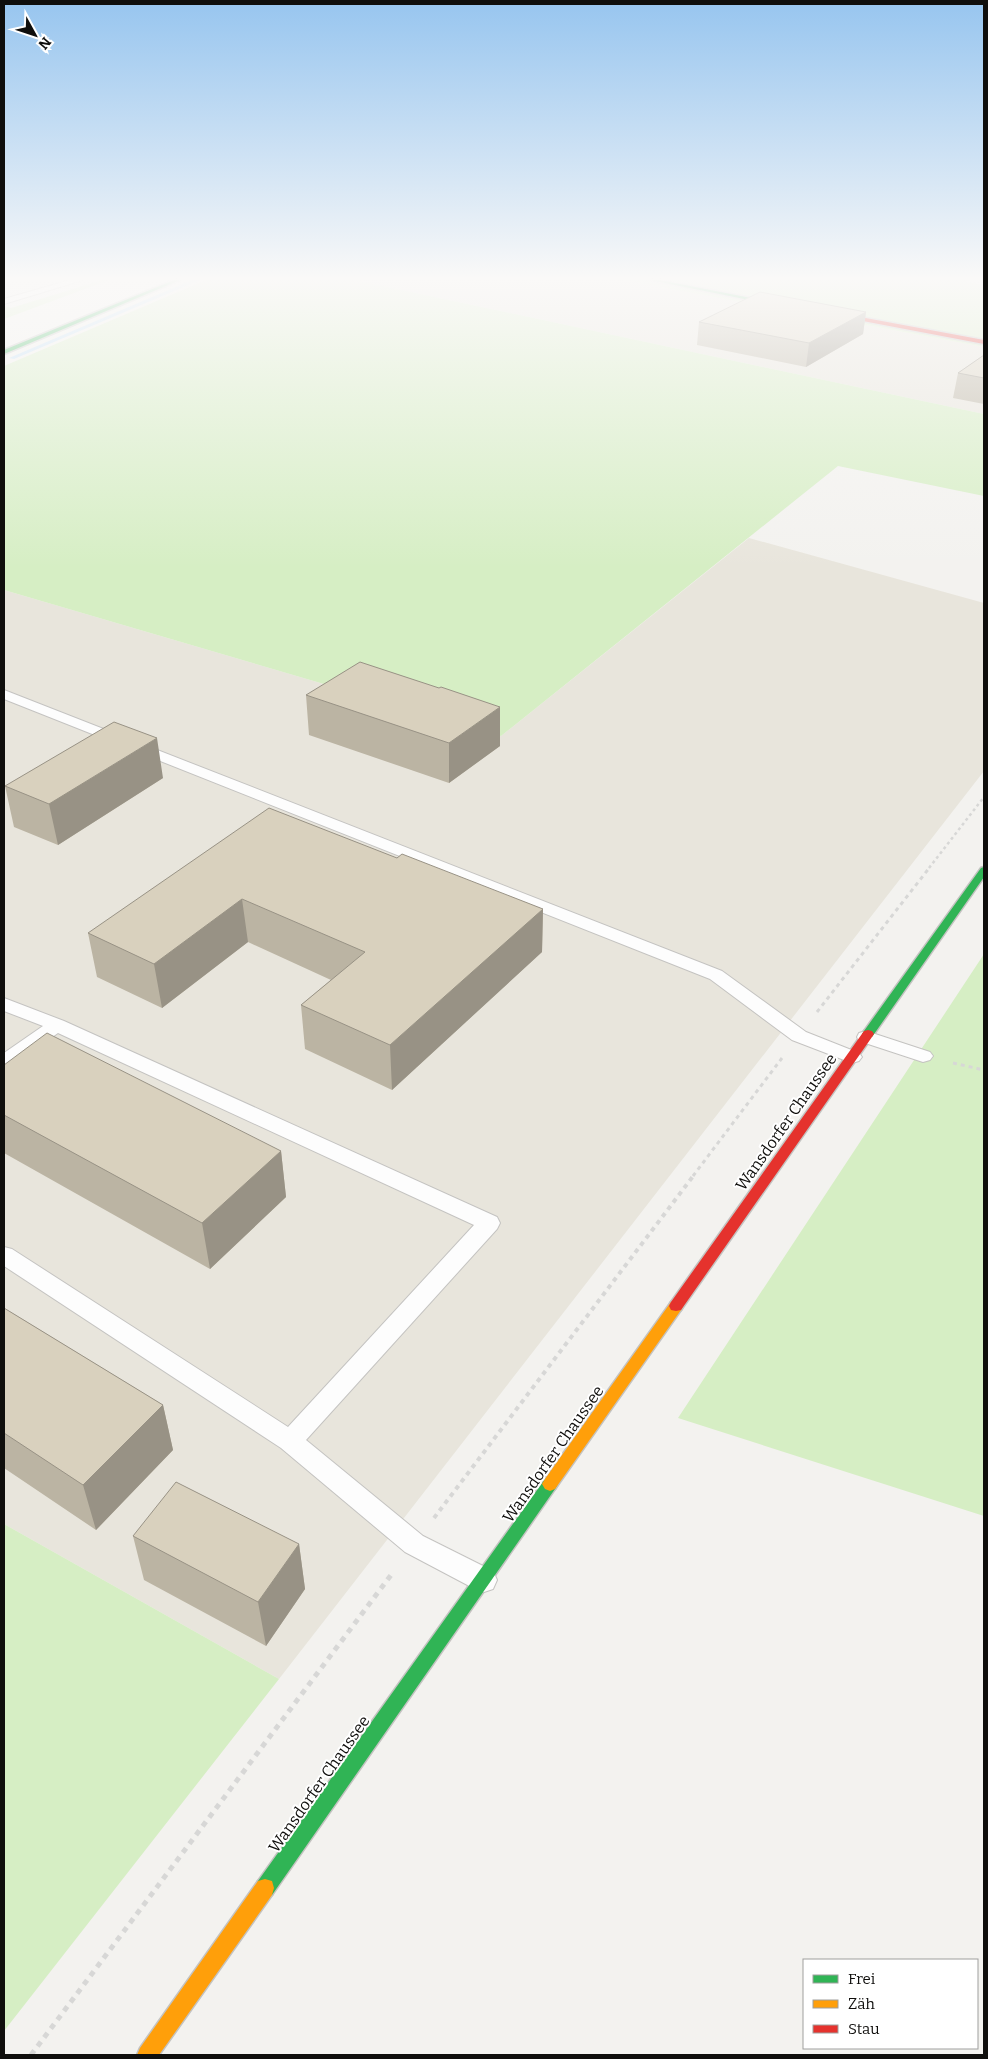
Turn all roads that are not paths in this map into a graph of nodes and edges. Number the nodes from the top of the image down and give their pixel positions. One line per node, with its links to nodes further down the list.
1 (4, 694): 7 (lane)
2 (984, 870): 5 (street, Wansdorfer Chaussee)
3 (4, 1004): 4 (lane)
4 (56, 1025): 8 (lane); 10 (lane)
5 (866, 1037): 6 (lane); 7 (street, Wansdorfer Chaussee)
6 (923, 1056)
7 (852, 1057): 12 (street, Wansdorfer Chaussee)
8 (4, 1062)
9 (4, 1255): 10 (lane)
10 (290, 1441): 11 (lane)
11 (414, 1544): 12 (lane)
12 (484, 1580): 13 (street, Wansdorfer Chaussee)
13 (147, 2055)

